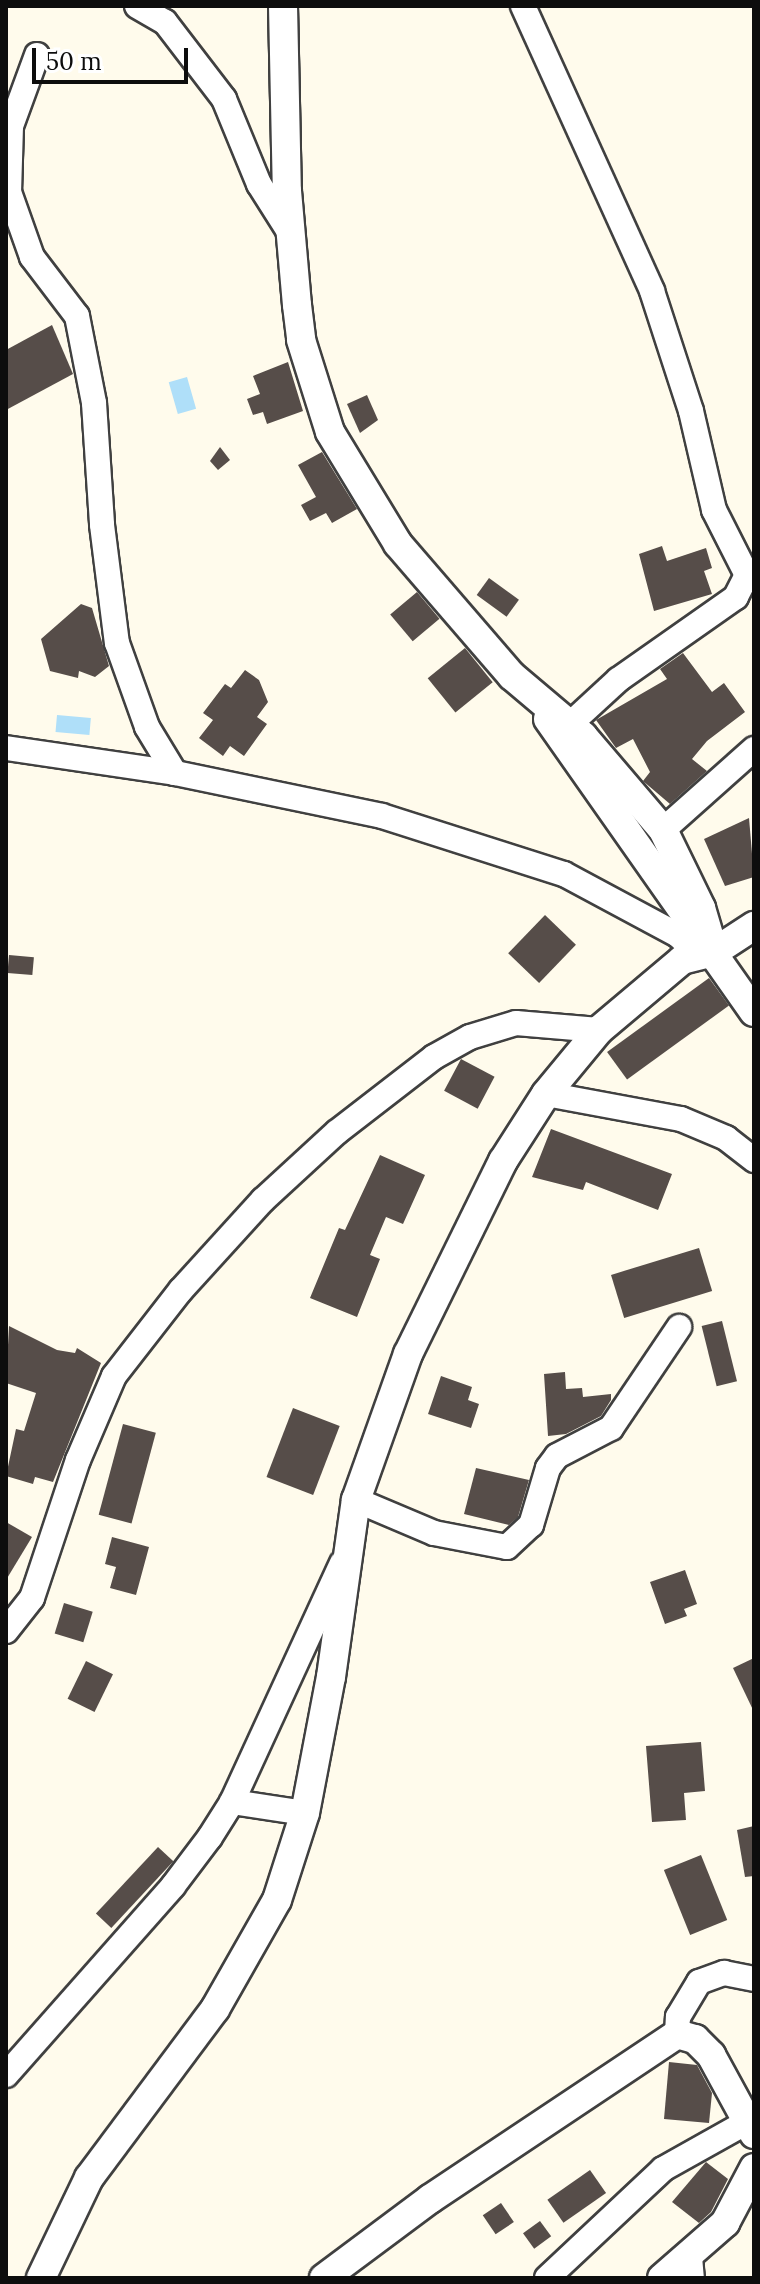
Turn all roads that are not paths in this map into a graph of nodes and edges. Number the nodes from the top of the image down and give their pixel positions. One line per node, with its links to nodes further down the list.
1 (137, 6): 7 (street)
2 (283, 6): 5 (street)
3 (293, 6): 5 (street)
4 (523, 6): 9 (street)
5 (286, 41): 7 (street)
6 (37, 55): 12 (street)
7 (290, 233): 8 (street)
8 (538, 701): 9 (street); 15 (street)
9 (569, 725): 13 (street)
10 (6, 748): 12 (street)
11 (754, 749): 13 (street)
12 (175, 773): 15 (street)
13 (663, 830): 15 (street)
14 (754, 926): 15 (street)
15 (706, 953): 16 (street); 17 (street)
16 (754, 1012)
17 (599, 1030): 18 (street); 23 (street)
18 (546, 1094): 19 (street); 21 (street)
19 (754, 1160)
20 (679, 1327): 21 (street)
21 (356, 1500): 22 (street)
22 (345, 1556): 24 (street); 25 (street)
23 (8, 1623)
24 (232, 1802): 25 (street); 28 (street)
25 (305, 1813): 32 (street)
26 (754, 1979): 27 (street)
27 (677, 2034): 29 (street); 33 (street)
28 (6, 2075)
29 (751, 2128): 34 (street)
30 (754, 2168): 31 (street)
31 (691, 2267): 35 (street)
32 (41, 2278)
33 (324, 2278)
34 (547, 2278)
35 (662, 2278)

